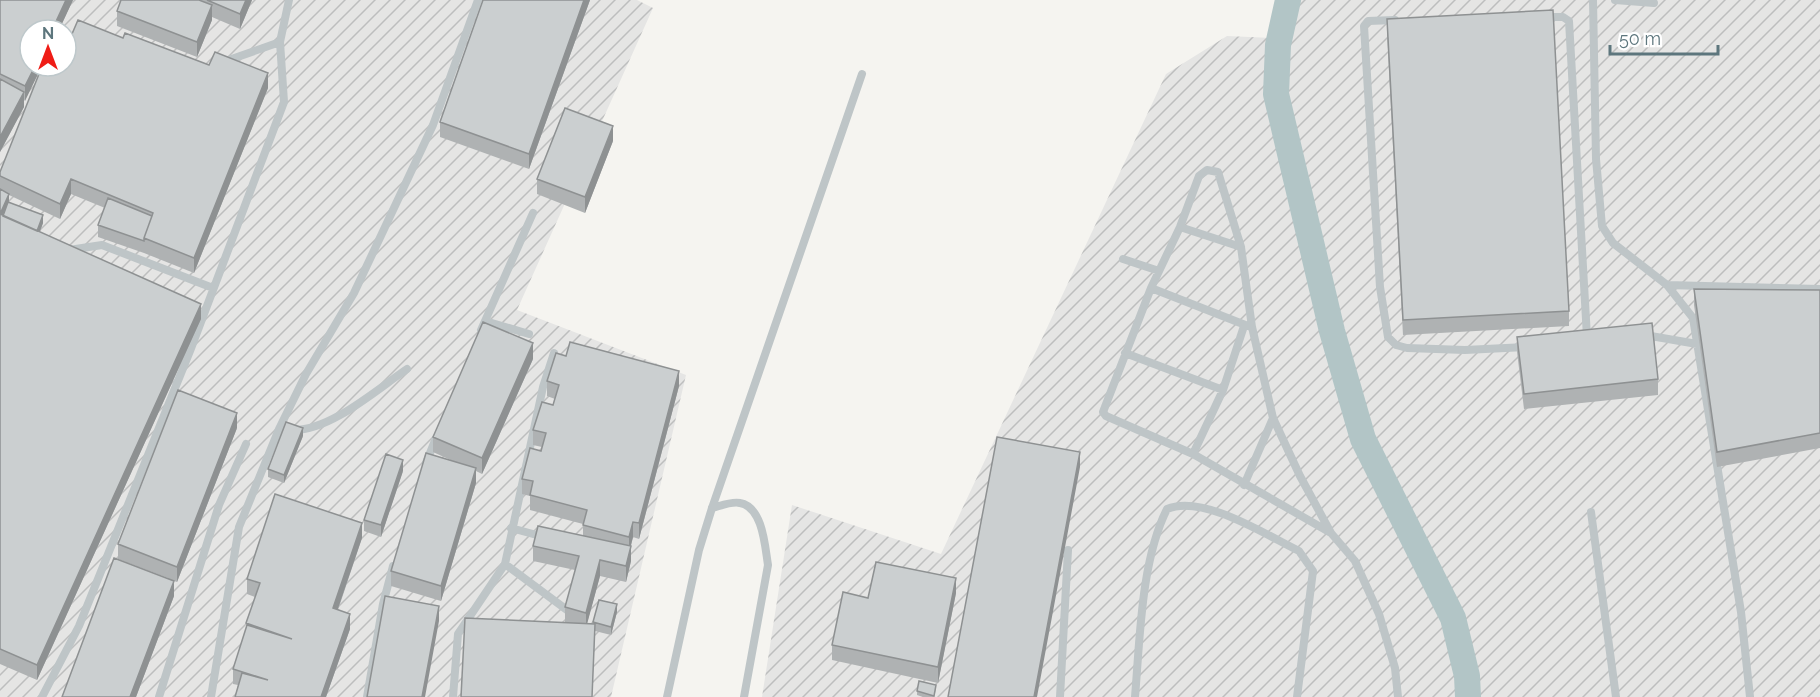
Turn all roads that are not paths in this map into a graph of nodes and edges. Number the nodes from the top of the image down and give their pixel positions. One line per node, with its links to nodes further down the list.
1 (288, 0): 9 (lane)
2 (478, 0): 37 (lane)
3 (1593, 0): 4 (lane); 18 (lane)
4 (1598, 0)
5 (1616, 0): 6 (lane)
6 (1654, 3)
7 (1536, 17): 27 (lane)
8 (1405, 20): 31 (lane)
9 (280, 42): 10 (lane); 19 (lane)
10 (215, 64)
11 (862, 74): 45 (lane)
12 (533, 213): 22 (lane)
13 (1180, 227): 14 (lane); 14 (lane); 17 (lane)
14 (1241, 248): 23 (lane)
15 (62, 252): 19 (lane)
16 (1123, 259): 17 (lane)
17 (1159, 271): 20 (lane)
18 (1667, 285): 21 (lane); 30 (lane)
19 (213, 288): 56 (lane)
20 (1151, 288): 23 (lane); 33 (lane)
21 (1820, 289)
22 (485, 321): 24 (lane); 29 (lane)
23 (1248, 326): 35 (lane); 36 (lane)
24 (529, 334)
25 (1637, 335): 30 (lane)
26 (1598, 338): 27 (lane)
27 (1587, 339): 28 (lane)
28 (1577, 340)
29 (476, 341)
30 (1697, 344): 68 (lane)
31 (1540, 346)
32 (554, 352): 47 (lane)
33 (1125, 354): 35 (lane); 40 (lane)
34 (407, 369): 37 (lane)
35 (1223, 390): 40 (lane)
36 (1273, 418): 44 (lane); 48 (lane)
37 (279, 429): 58 (lane)
38 (438, 433): 41 (lane)
39 (246, 444): 57 (lane)
40 (1192, 454): 44 (lane)
41 (427, 459): 42 (lane); 43 (lane)
42 (438, 462)
43 (424, 470)
44 (1244, 485): 48 (lane)
45 (712, 508): 61 (lane); 62 (lane)
46 (1591, 512): 67 (lane)
47 (511, 528): 49 (lane); 52 (lane)
48 (1331, 533): 66 (lane)
49 (554, 539)
50 (1068, 550): 63 (lane)
51 (396, 559): 53 (lane)
52 (505, 564): 55 (lane); 60 (lane)
53 (383, 604): 54 (lane); 59 (lane)
54 (394, 606)
55 (567, 610)
56 (42, 697)
57 (159, 697)
58 (211, 697)
59 (367, 697)
60 (453, 697)
61 (667, 697)
62 (744, 697)
63 (1060, 697)
64 (1135, 697): 65 (lane)
65 (1297, 697)
66 (1398, 697)
67 (1616, 697)
68 (1750, 697)

